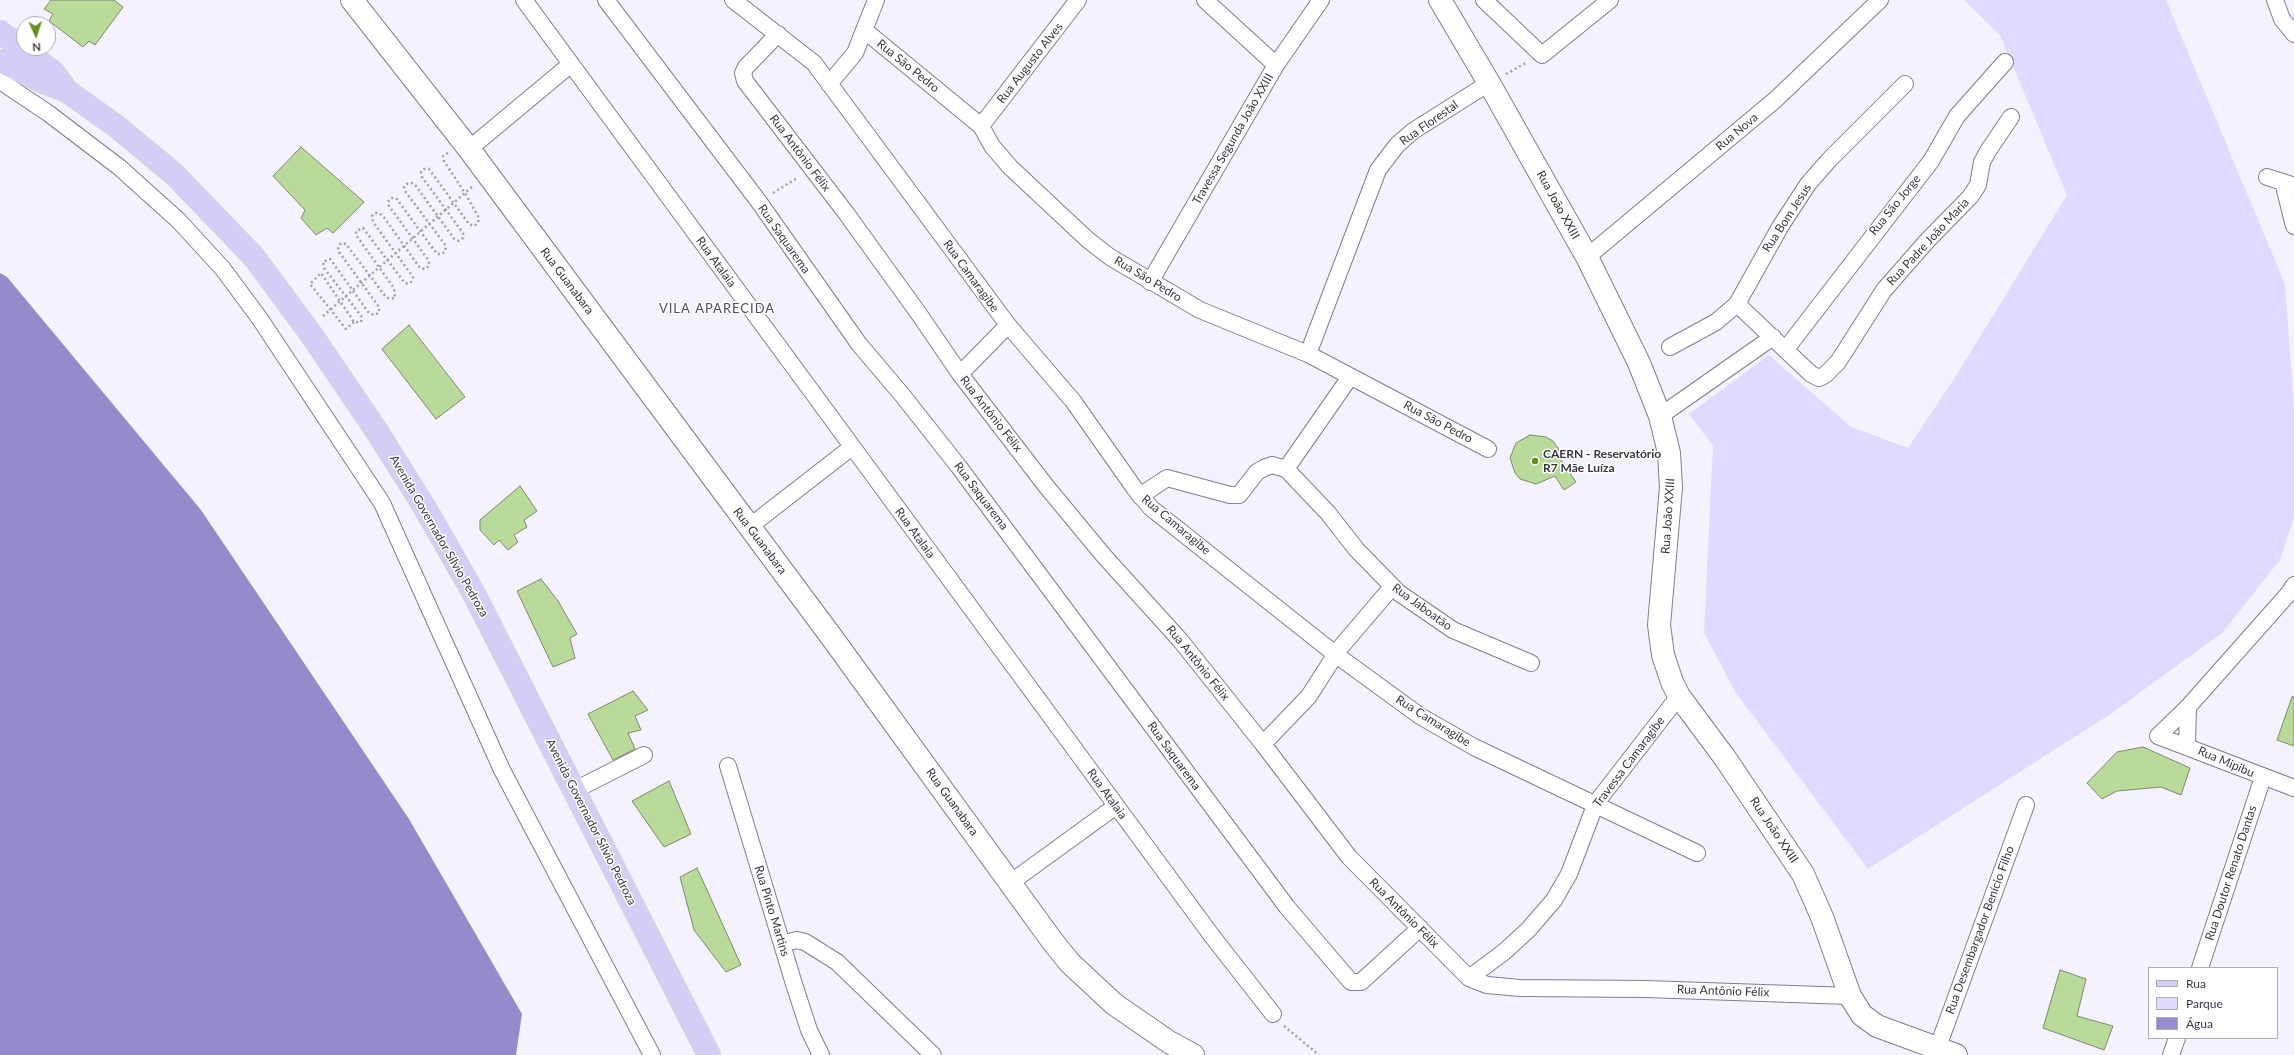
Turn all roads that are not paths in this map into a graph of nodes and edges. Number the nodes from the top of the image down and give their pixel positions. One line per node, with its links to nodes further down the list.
1 (352, 0): 29 (street, Rua Guanabara)
2 (524, 0): 20 (street, Rua Atalaia)
3 (606, 0): 67 (street, Rua Saquarema)
4 (733, 0): 16 (street, Rua Camaragibe)
5 (876, 0): 14 (street)
6 (1078, 0): 28 (street, Rua Augusto Alves)
7 (1205, 0): 21 (street)
8 (1321, 0): 21 (street, Travessa Segunda João XXIII)
9 (1440, 0): 23 (street, Rua João XXIII)
10 (1484, 0): 11 (street)
11 (1610, 0)
12 (1880, 0): 33 (street, Rua Nova)
13 (2275, 0): 17 (street)
14 (864, 30): 24 (street); 28 (street, Rua São Pedro)
15 (0, 32): 26 (main road)
16 (778, 34): 24 (street, Rua Camaragibe); 41 (street, Rua Antônio Félix)
17 (2294, 34)
18 (0, 61): 26 (main road)
19 (2005, 62): 39 (street, Rua São Jorge)
20 (571, 64): 29 (street); 44 (street, Rua Atalaia)
21 (1276, 65): 34 (street, Travessa Segunda João XXIII)
22 (0, 81): 75 (street)
23 (1489, 83): 33 (street, Rua João XXIII); 40 (street, Rua Florestal)
24 (830, 84): 36 (street, Rua Camaragibe)
25 (1905, 84): 35 (street, Rua Bom Jesus)
26 (67, 91): 61 (main road, Avenida Governador Sílvio Pedroza)
27 (2010, 117): 39 (street, Rua Padre João Maria)
28 (981, 126): 34 (street, Rua São Pedro)
29 (459, 151): 48 (street, Rua Guanabara)
30 (2267, 177): 31 (street)
31 (2288, 184): 32 (street)
32 (2294, 226)
33 (1587, 257): 43 (street, Rua João XXIII)
34 (1150, 282): 40 (street, Rua São Pedro)
35 (1737, 304): 37 (street); 38 (street, Rua Bom Jesus)
36 (1008, 326): 41 (street); 47 (street, Rua Camaragibe)
37 (1773, 337): 39 (street); 43 (street)
38 (1670, 347)
39 (1786, 349)
40 (1308, 354): 42 (street, Rua São Pedro)
41 (960, 374): 55 (street, Rua Antônio Félix)
42 (1350, 377): 45 (street, Rua São Pedro); 46 (street)
43 (1660, 416): 53 (street, Rua João XXIII)
44 (852, 447): 48 (street); 64 (street, Rua Atalaia)
45 (1488, 449)
46 (1286, 469): 47 (street); 50 (street, Rua Jaboatão)
47 (1140, 496): 51 (street, Rua Camaragibe)
48 (749, 527): 66 (street, Rua Guanabara)
49 (2294, 584): 54 (street)
50 (1392, 587): 51 (street); 52 (street, Rua Jaboatão)
51 (1336, 654): 55 (street); 62 (street, Rua Camaragibe)
52 (1531, 663)
53 (1680, 696): 62 (street, Travessa Camaragibe); 71 (street, Rua João XXIII)
54 (2188, 707): 56 (street); 56 (street, Rua Mipibu)
55 (1263, 744): 67 (street, Rua Antônio Félix)
56 (2187, 745): 59 (street, Rua Mipibu)
57 (644, 755): 61 (street)
58 (728, 766): 68 (street, Rua Pinto Martins)
59 (2263, 777): 60 (street, Rua Mipibu); 69 (street, Rua Doutor Renato Dantas)
60 (2294, 788)
61 (575, 790): 76 (main road, Avenida Governador Sílvio Pedroza)
62 (1596, 803): 65 (street, Rua Camaragibe); 70 (street, Travessa Camaragibe)
63 (2026, 805): 74 (street, Rua Desembargador Benício Filho)
64 (1116, 806): 66 (street); 72 (street, Rua Atalaia)
65 (1697, 853)
66 (1010, 883): 79 (street, Rua Guanabara)
67 (1420, 928): 70 (street, Rua Antônio Félix)
68 (782, 944): 77 (street, Rua Pinto Martins); 78 (street)
69 (2200, 967)
70 (1469, 978): 71 (street, Rua Antônio Félix)
71 (1850, 996): 74 (street, Rua João XXIII)
72 (1273, 1014)
73 (2177, 1039): 80 (street)
74 (1943, 1053)
75 (652, 1055)
76 (709, 1055)
77 (821, 1055)
78 (933, 1055)
79 (1193, 1055)
80 (2171, 1055)

